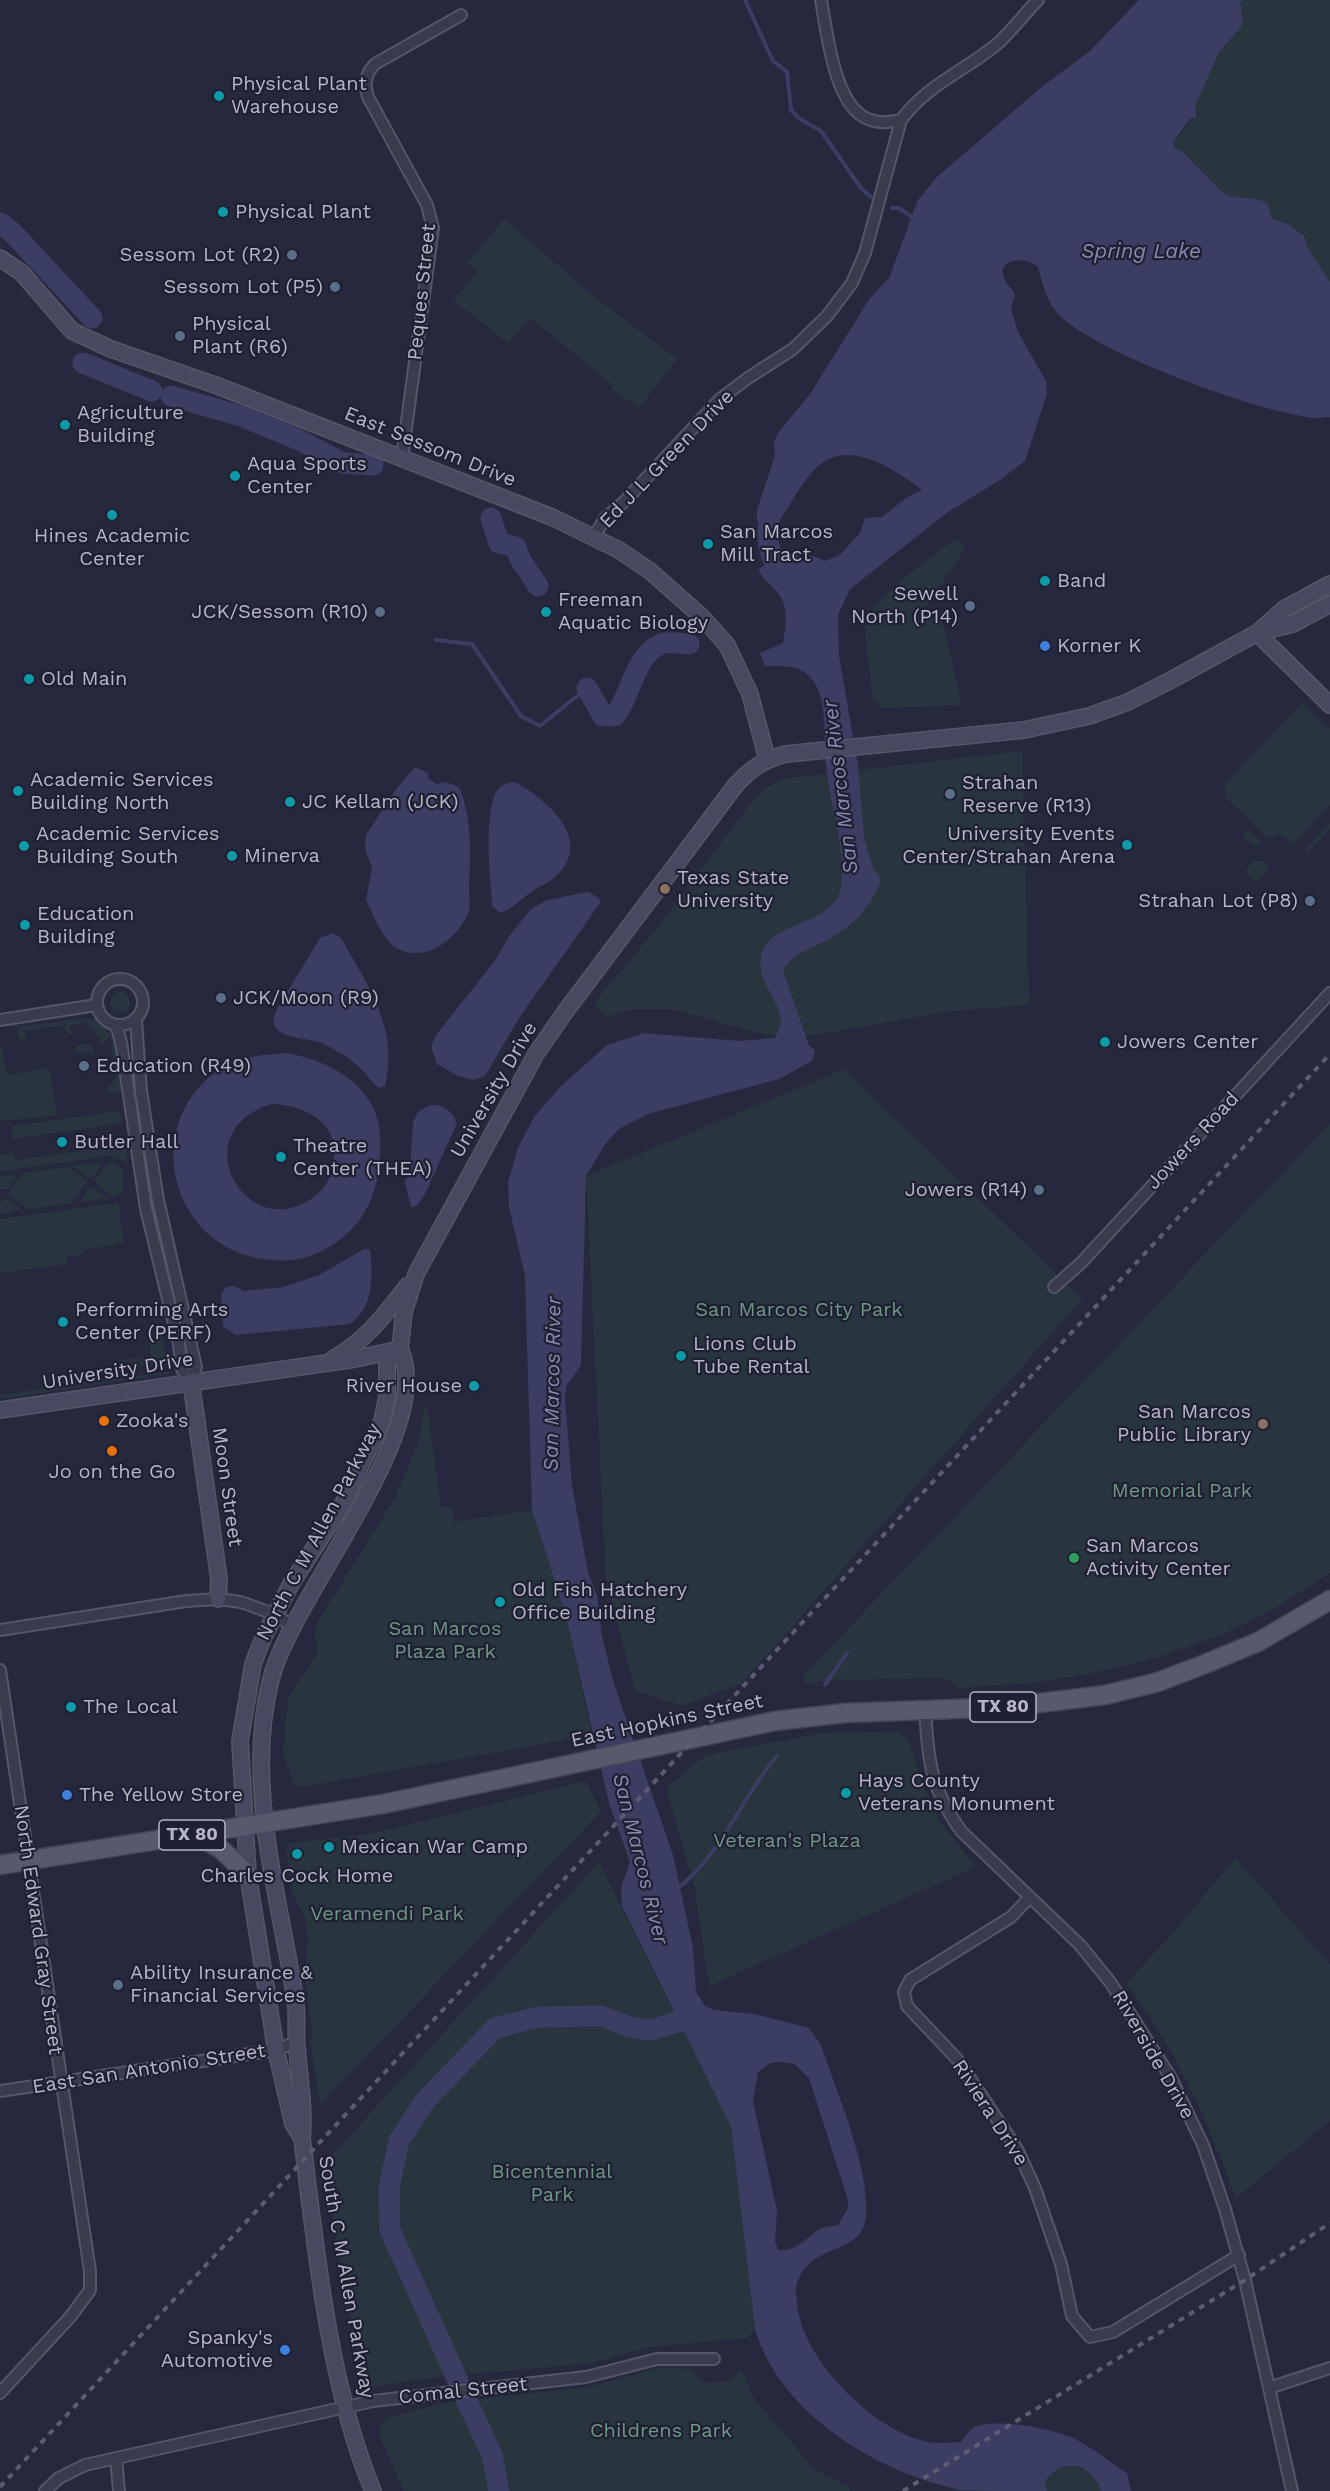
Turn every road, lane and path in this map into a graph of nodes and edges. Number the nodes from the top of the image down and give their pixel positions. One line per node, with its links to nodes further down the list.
1 (821, 0): 4 (street)
2 (1038, 0): 4 (street, Ed J L Green Drive)
3 (461, 15): 6 (street, Peques Street)
4 (901, 120): 7 (street, Ed J L Green Drive)
5 (0, 258): 6 (main road, East Sessom Drive)
6 (402, 458): 7 (main road, East Sessom Drive)
7 (594, 537): 12 (main road, East Sessom Drive)
8 (1330, 585): 10 (main road)
9 (1330, 604): 10 (main road)
10 (1257, 633): 11 (main road); 12 (main road)
11 (1330, 705)
12 (767, 759): 18 (main road, University Drive)
13 (1330, 993): 19 (street, Jowers Road)
14 (96, 1005): 15 (street); 16 (street); 17 (street)
15 (0, 1020)
16 (136, 1020): 17 (street); 22 (street, Moon Street)
17 (116, 1025): 22 (street, Moon Street)
18 (416, 1274): 20 (main road, University Drive); 21 (main road)
19 (1054, 1287)
20 (400, 1349): 21 (main road, University Drive); 24 (main road, North C M Allen Parkway); 25 (main road, North C M Allen Parkway)
21 (327, 1363): 22 (main road, University Drive)
22 (191, 1381): 23 (main road, University Drive); 26 (main road, Moon Street)
23 (0, 1410)
24 (312, 1551): 25 (main road); 28 (main road, North C M Allen Parkway)
25 (330, 1563): 29 (main road, North C M Allen Parkway)
26 (218, 1599): 28 (street); 30 (street)
27 (1330, 1600): 34 (main road, East Hopkins Street / TX 80)
28 (274, 1614): 29 (street); 32 (main road, North C M Allen Parkway)
29 (292, 1626): 33 (main road, North C M Allen Parkway)
30 (0, 1630)
31 (0, 1670): 38 (street, North Edward Gray Street)
32 (245, 1702): 33 (main road); 36 (main road, North C M Allen Parkway)
33 (265, 1707): 35 (main road, North C M Allen Parkway)
34 (925, 1711): 35 (main road, East Hopkins Street / TX 80); 41 (street, Riverside Drive)
35 (266, 1823): 36 (main road, East Hopkins Street / TX 80); 42 (main road, North C M Allen Parkway)
36 (245, 1826): 37 (main road, East Hopkins Street / TX 80); 40 (main road, North C M Allen Parkway)
37 (194, 1834): 38 (main road, East Hopkins Street / TX 80); 40 (main road)
38 (29, 1859): 39 (main road, East Hopkins Street / TX 80); 44 (street, North Edward Gray Street)
39 (0, 1865)
40 (248, 1875): 43 (main road, North C M Allen Parkway)
41 (1030, 1897): 47 (street, Riverside Drive); 47 (street, Riviera Drive)
42 (296, 2042): 43 (street, East San Antonio Street); 46 (main road, South C M Allen Parkway)
43 (276, 2050): 44 (street, East San Antonio Street); 46 (main road, South C M Allen Parkway)
44 (60, 2082): 45 (street, East San Antonio Street); 51 (street, North Edward Gray Street)
45 (0, 2091)
46 (302, 2138): 52 (main road, South C M Allen Parkway)
47 (1239, 2255): 50 (street, Riverside Drive)
48 (714, 2359): 52 (street, Comal Street)
49 (1330, 2368): 50 (street)
50 (1269, 2388): 57 (street, Riverside Drive)
51 (0, 2393)
52 (346, 2406): 53 (street, Comal Street); 56 (main road, South C M Allen Parkway)
53 (116, 2458): 54 (street, Comal Street); 55 (street)
54 (45, 2491)
55 (119, 2491)
56 (373, 2491)
57 (1292, 2491)

